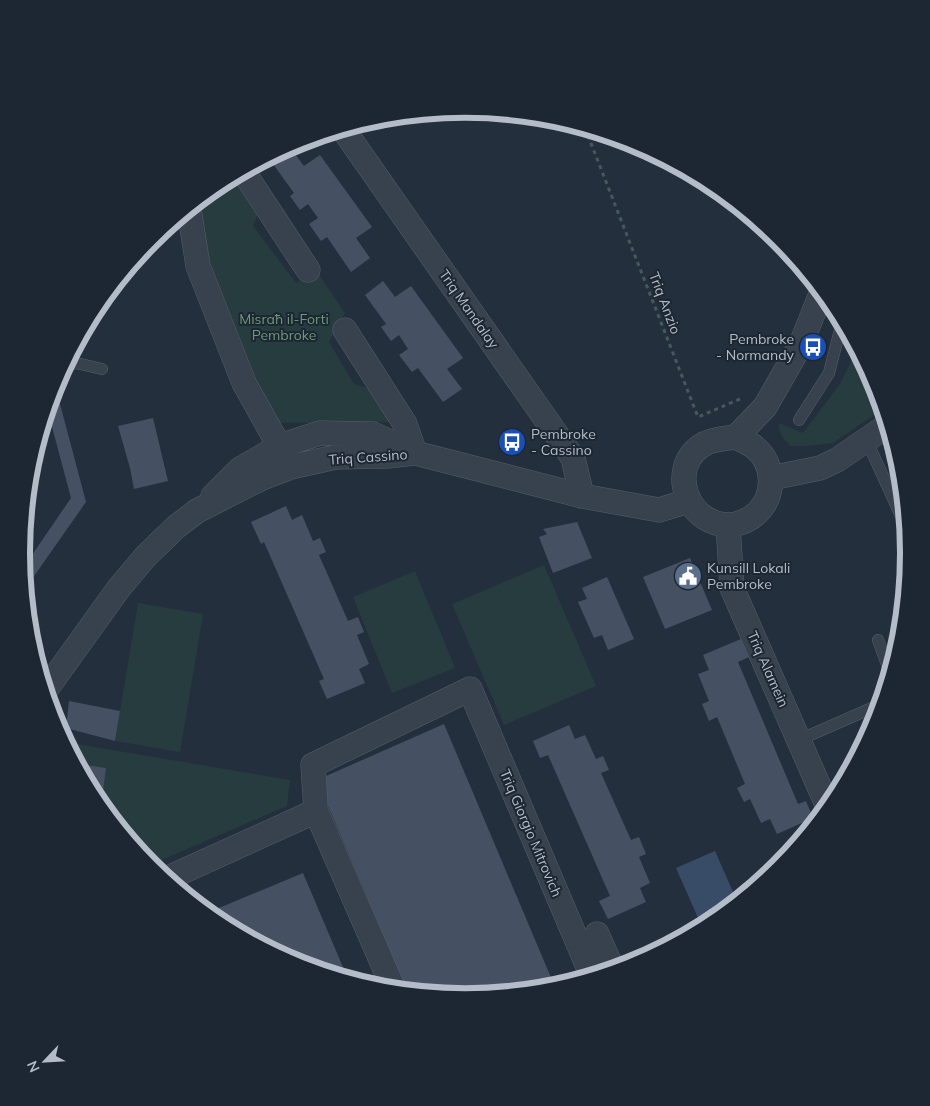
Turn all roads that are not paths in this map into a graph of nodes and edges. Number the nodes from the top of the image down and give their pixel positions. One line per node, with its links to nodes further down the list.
1 (347, 134): 18 (street, Triq Mandalay)
2 (247, 177): 4 (street)
3 (190, 216): 14 (street)
4 (308, 270)
5 (819, 300): 12 (street)
6 (345, 330): 15 (street)
7 (839, 332): 10 (lane)
8 (73, 365): 9 (lane)
9 (102, 369)
10 (799, 420)
11 (882, 429): 13 (street)
12 (736, 437): 17 (street); 19 (street)
13 (866, 440): 17 (street); 20 (lane)
14 (280, 446): 15 (street); 16 (street); 21 (street)
15 (415, 453): 16 (street, Triq Cassino); 18 (street, Triq Cassino)
16 (292, 467): 21 (street, Triq Cassino)
17 (770, 478): 22 (street)
18 (582, 496): 19 (street, Triq Cassino)
19 (689, 501): 22 (street)
20 (897, 507)
21 (198, 511): 25 (street, Triq Cassino)
22 (728, 525): 27 (street, Triq Alamein)
23 (878, 640): 24 (lane)
24 (886, 662)
25 (50, 684)
26 (871, 708): 27 (lane)
27 (799, 740): 28 (street, Triq Alamein)
28 (824, 799)
29 (316, 811): 30 (street); 33 (street, Triq Giorgio Mitrovich); 34 (street)
30 (173, 876)
31 (597, 934): 32 (street)
32 (610, 963)
33 (589, 970)
34 (390, 981)

